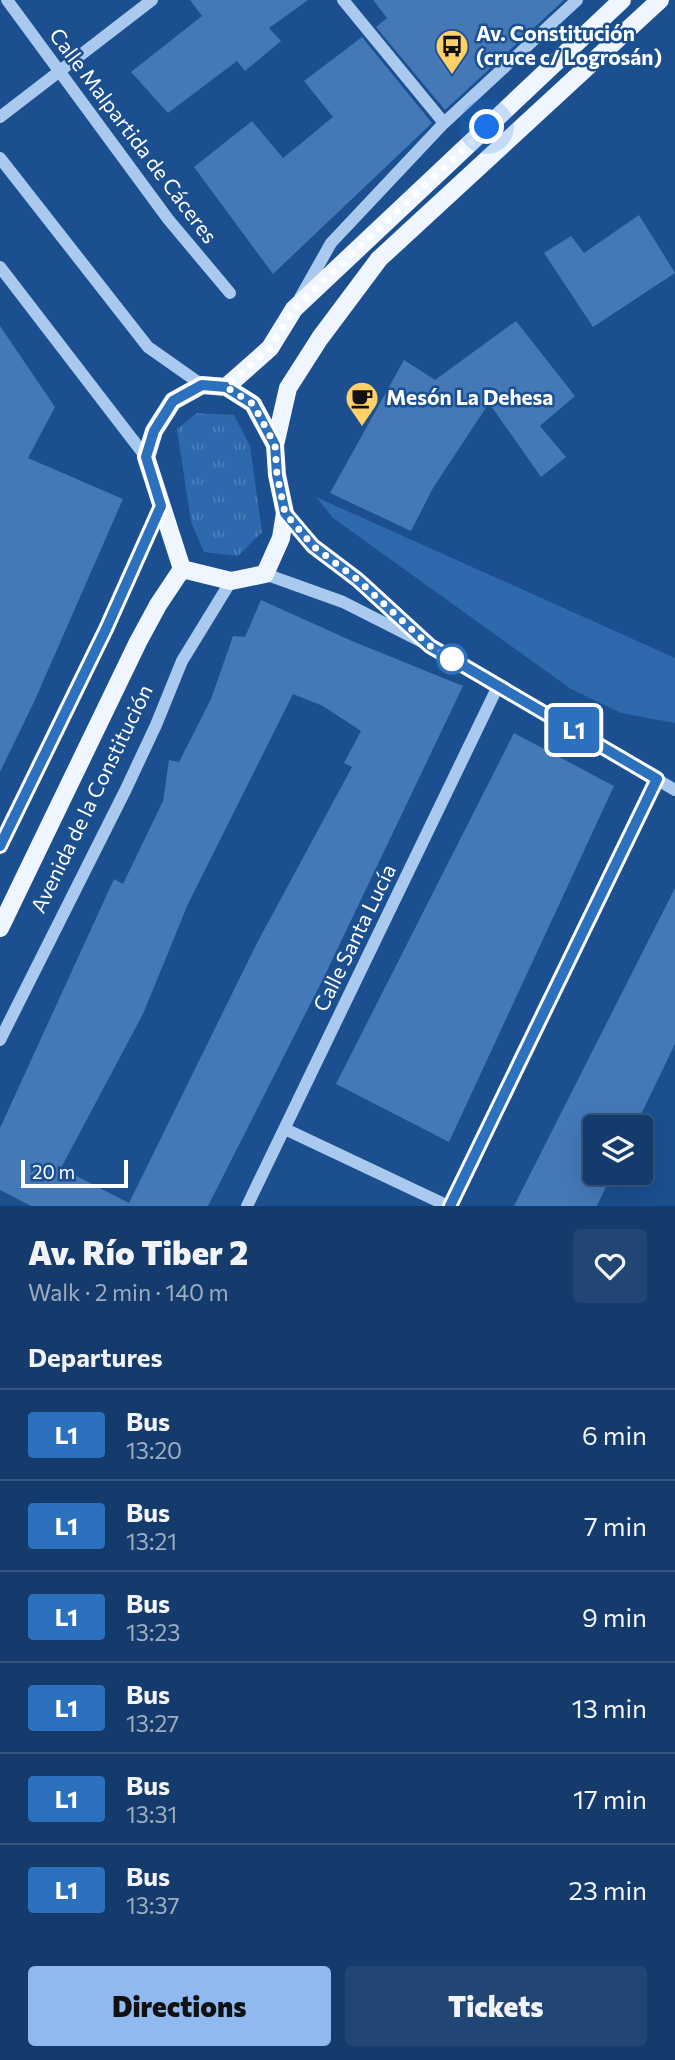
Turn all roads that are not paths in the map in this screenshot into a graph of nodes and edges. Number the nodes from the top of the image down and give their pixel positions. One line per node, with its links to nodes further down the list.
1 (7, 0): 7 (street, Calle Malpartida de Cáceres)
2 (152, 0): 7 (street)
3 (343, 0): 9 (street)
4 (577, 0): 9 (street)
5 (622, 0): 13 (main road)
6 (660, 0): 16 (main road)
7 (61, 72): 8 (street); 12 (street, Calle Malpartida de Cáceres)
8 (0, 117)
9 (444, 122): 13 (street)
10 (0, 158): 14 (street)
11 (0, 267): 17 (street)
12 (230, 293)
13 (294, 309): 15 (main road)
14 (202, 385): 15 (main road); 17 (main road)
15 (226, 387): 16 (main road)
16 (275, 445): 19 (main road)
17 (146, 457): 18 (main road)
18 (161, 506): 20 (main road); 27 (street)
19 (285, 513): 21 (main road); 23 (street)
20 (181, 569): 22 (main road); 28 (main road, Avenida de la Constitución)
21 (265, 574): 22 (main road); 23 (street)
22 (231, 581): 29 (street, Avenida de la Constitución)
23 (430, 646): 24 (street)
24 (498, 686): 25 (street); 30 (street, Calle Santa Lucía)
25 (657, 779): 26 (street); 32 (street)
26 (675, 790)
27 (0, 846)
28 (0, 928)
29 (0, 1040)
30 (285, 1129): 31 (street, Calle Santa Lucía); 32 (street)
31 (247, 1206)
32 (449, 1206)

